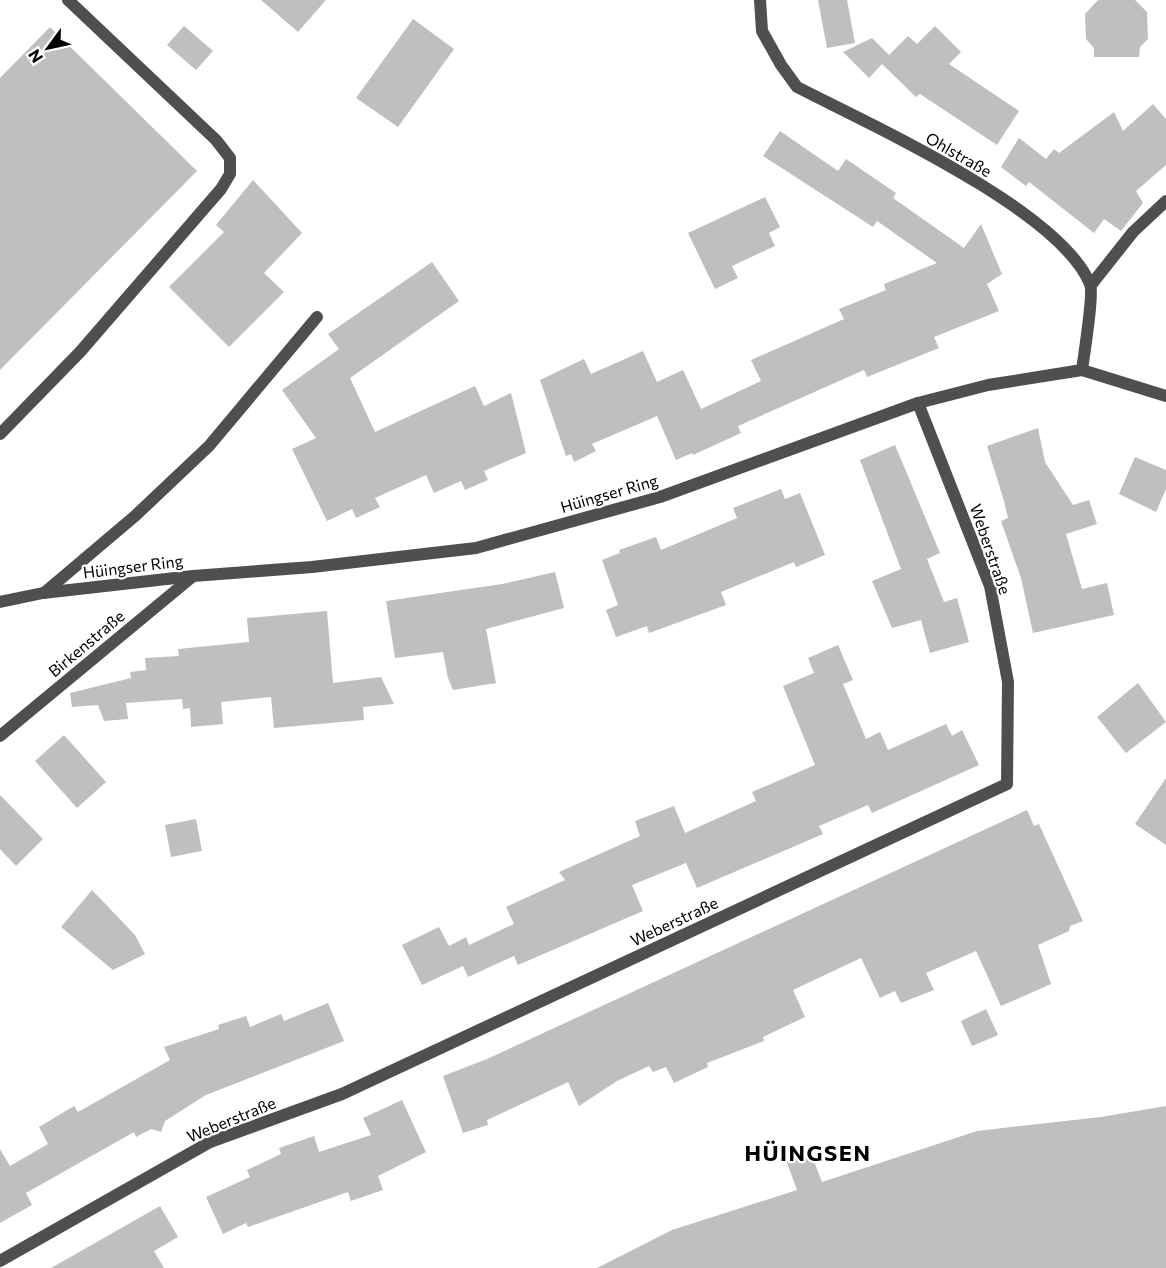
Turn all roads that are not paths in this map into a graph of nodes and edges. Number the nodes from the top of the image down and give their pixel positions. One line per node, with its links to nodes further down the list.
1 (68, 0): 9 (street)
2 (760, 0): 4 (street, Ohlstraße)
3 (1166, 201): 4 (street)
4 (1091, 285): 6 (street)
5 (317, 317): 11 (street, Hüingser Ring)
6 (1082, 370): 7 (street, Hüingser Ring); 8 (street, Hüingser Ring)
7 (1166, 396)
8 (918, 403): 10 (street, Hüingser Ring); 14 (street, Weberstraße)
9 (0, 434)
10 (193, 576): 11 (street, Hüingser Ring); 13 (street, Birkenstraße)
11 (43, 593): 12 (street, Hüingser Ring)
12 (0, 602)
13 (0, 736)
14 (0, 1261)

